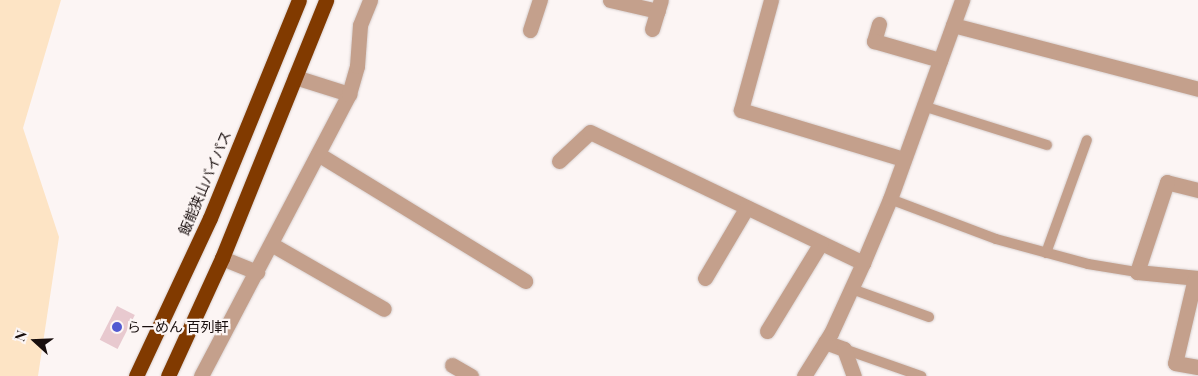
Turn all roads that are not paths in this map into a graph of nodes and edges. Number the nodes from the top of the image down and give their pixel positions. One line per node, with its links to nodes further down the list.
1 (299, 0): 44 (highway, 飯能狭山バイパス)
2 (326, 0): 14 (highway)
3 (370, 0): 16 (street)
4 (540, 0): 12 (street)
5 (610, 0): 8 (street)
6 (771, 0): 21 (street)
7 (962, 0): 10 (street)
8 (659, 6): 11 (street)
9 (879, 24): 13 (street)
10 (953, 26): 13 (street); 15 (street)
11 (652, 29)
12 (530, 30)
13 (940, 60): 17 (street)
14 (296, 77): 16 (street); 29 (highway)
15 (1198, 89)
16 (349, 94): 20 (street)
17 (922, 106): 19 (lane); 21 (street)
18 (1087, 140): 28 (lane)
19 (1047, 145)
20 (318, 154): 27 (street); 35 (street)
21 (903, 159): 24 (street)
22 (559, 161): 25 (street)
23 (1198, 190): 32 (street)
24 (890, 199): 28 (lane); 30 (street)
25 (747, 208): 26 (street); 33 (street)
26 (821, 243): 30 (street); 39 (street)
27 (271, 244): 31 (street); 37 (street)
28 (1046, 253): 32 (lane)
29 (222, 258): 31 (street); 45 (highway)
30 (864, 263): 36 (street)
31 (257, 272): 46 (street)
32 (1137, 272): 34 (street)
33 (705, 278)
34 (1197, 278): 43 (street)
35 (525, 280)
36 (852, 289): 38 (lane); 40 (street)
37 (384, 309)
38 (929, 317)
39 (768, 331)
40 (825, 342): 41 (street); 48 (street)
41 (844, 349): 49 (street); 50 (lane)
42 (452, 365): 47 (street)
43 (1198, 367)
44 (136, 376)
45 (168, 376)
46 (202, 376)
47 (470, 376)
48 (804, 376)
49 (854, 376)
50 (921, 376)

